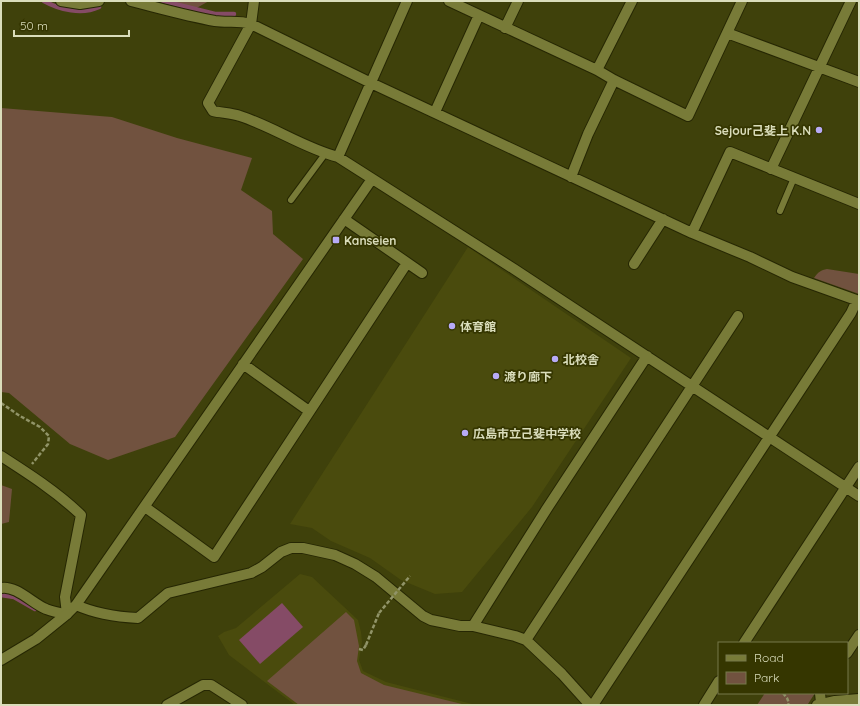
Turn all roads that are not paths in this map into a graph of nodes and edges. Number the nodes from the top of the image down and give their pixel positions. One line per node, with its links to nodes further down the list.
1 (61, 1): 2 (street)
2 (99, 1)
3 (131, 1): 12 (street)
4 (254, 1): 12 (street)
5 (408, 1): 19 (street)
6 (450, 1): 11 (street)
7 (518, 1): 13 (street)
8 (632, 1): 16 (street)
9 (742, 1): 14 (street)
10 (851, 1): 15 (street)
11 (479, 15): 13 (street); 20 (street)
12 (251, 24): 19 (street); 21 (street)
13 (505, 28): 16 (street)
14 (727, 33): 15 (street); 17 (street)
15 (821, 67): 18 (street); 23 (street)
16 (597, 70): 17 (street)
17 (614, 80): 24 (street)
18 (859, 82)
19 (371, 83): 20 (street); 22 (street)
20 (436, 112): 24 (street)
21 (325, 154): 22 (street); 27 (lane)
22 (338, 158): 26 (street)
23 (771, 169): 25 (street); 32 (street)
24 (571, 177): 31 (street)
25 (794, 178): 28 (street); 29 (lane)
26 (372, 179): 30 (street); 38 (street)
27 (292, 200)
28 (859, 204)
29 (780, 212)
30 (344, 219): 33 (street); 39 (street)
31 (663, 219): 32 (street); 34 (street)
32 (692, 233): 36 (street)
33 (407, 263): 35 (street); 41 (street)
34 (634, 264)
35 (422, 273)
36 (858, 300): 42 (street)
37 (738, 316): 40 (street)
38 (647, 356): 40 (street); 51 (street)
39 (243, 364): 41 (street); 47 (street)
40 (692, 386): 42 (street); 53 (street)
41 (309, 411): 47 (street)
42 (769, 437): 45 (street); 62 (street)
43 (1, 456): 50 (street)
44 (859, 467): 45 (street)
45 (846, 487): 46 (street); 54 (street)
46 (859, 496)
47 (144, 508): 49 (street)
48 (1, 588): 50 (street)
49 (76, 605): 50 (street); 51 (street)
50 (68, 614): 56 (street)
51 (474, 626): 53 (street)
52 (859, 634): 55 (street)
53 (526, 640): 62 (street)
54 (745, 642)
55 (848, 651)
56 (1, 660)
57 (718, 684): 63 (street)
58 (859, 699): 59 (street)
59 (819, 700)
60 (167, 705): 61 (street)
61 (242, 705)
62 (592, 705)
63 (704, 705)

